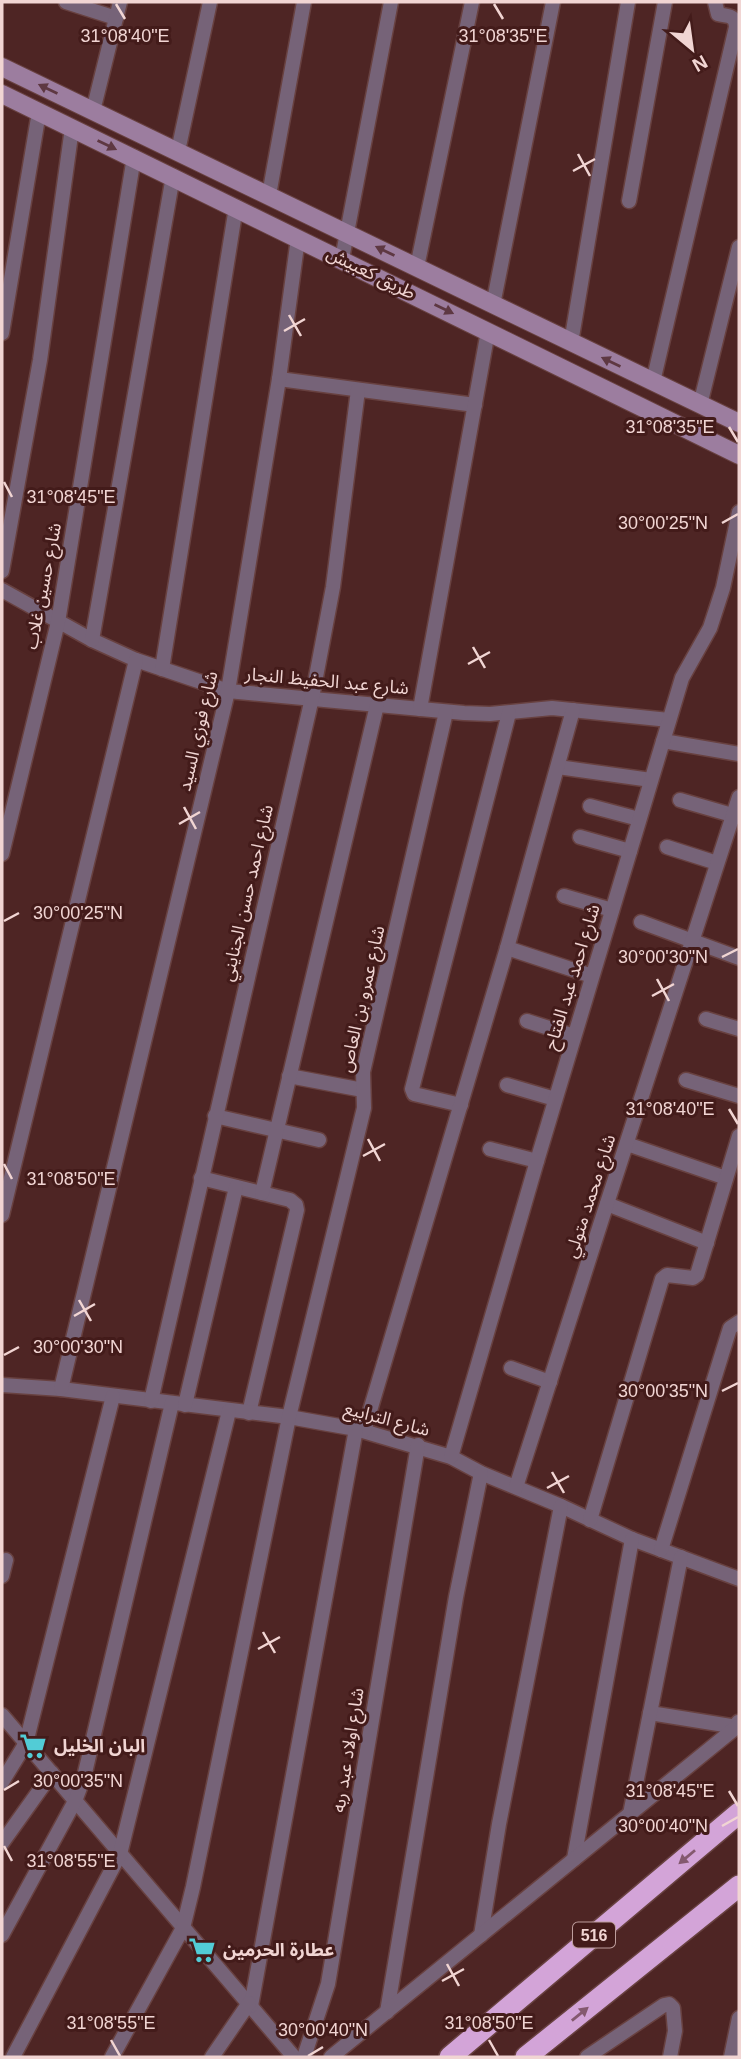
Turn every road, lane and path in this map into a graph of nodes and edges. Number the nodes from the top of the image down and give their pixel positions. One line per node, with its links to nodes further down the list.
1 (66, 2): 11 (street)
2 (120, 2): 11 (street)
3 (210, 2): 17 (street)
4 (304, 2): 20 (street)
5 (391, 2): 23 (street)
6 (472, 2): 27 (street)
7 (553, 2): 28 (street)
8 (628, 2): 31 (street)
9 (665, 2): 21 (street)
10 (715, 3): 33 (street)
11 (116, 18): 14 (street)
12 (2, 67): 14 (street, طريق كعبيش, one-way to 12)
13 (2, 94): 15 (street, طريق كعبيش)
14 (93, 111): 17 (street, طريق كعبيش)
15 (39, 112): 16 (street, طريق كعبيش); 30 (street)
16 (72, 128): 18 (street, طريق كعبيش, one-way to 18); 40 (street)
17 (178, 151): 20 (street, طريق كعبيش)
18 (134, 158): 19 (street, طريق كعبيش); 42 (street, شارع حسين غلاب)
19 (173, 176): 22 (street, طريق كعبيش); 43 (street)
20 (269, 195): 23 (street, طريق كعبيش)
21 (629, 201)
22 (236, 207): 24 (street, طريق كعبيش); 45 (street)
23 (348, 233): 26 (street); 27 (street, طريق كعبيش, one-way to 23)
24 (298, 238): 26 (street, طريق كعبيش); 32 (street, شارع فوزي السيد)
25 (739, 247): 36 (street)
26 (342, 259): 29 (street, طريق كعبيش, one-way to 29)
27 (417, 267): 28 (street, طريق كعبيش)
28 (493, 304): 31 (street, طريق كعبيش)
29 (488, 331): 35 (street); 38 (street, طريق كعبيش)
30 (2, 333)
31 (571, 343): 33 (street, طريق كعبيش, one-way to 31)
32 (279, 379): 34 (street); 46 (street, شارع فوزي السيد)
33 (653, 382): 36 (street, طريق كعبيش)
34 (358, 390): 35 (street); 47 (street, شارع احمد حسن الجنايني)
35 (475, 405): 49 (street)
36 (700, 405): 37 (street, طريق كعبيش)
37 (739, 423)
38 (739, 455)
39 (739, 512): 53 (street, شارع احمد عبد الفتاح)
40 (2, 571)
41 (2, 590): 42 (street, شارع عبد الحفيظ النجار)
42 (58, 622): 43 (street, شارع عبد الحفيظ النجار); 66 (street, شارع حسين غلاب)
43 (92, 640): 44 (street, شارع عبد الحفيظ النجار)
44 (136, 660): 45 (street, شارع عبد الحفيظ النجار); 98 (street)
45 (162, 668): 46 (street, شارع عبد الحفيظ النجار)
46 (228, 691): 47 (street, شارع عبد الحفيظ النجار); 104 (street, شارع فوزي السيد)
47 (312, 698): 48 (street, شارع عبد الحفيظ النجار); 86 (street, شارع احمد حسن الجنايني)
48 (377, 705): 49 (street, شارع عبد الحفيظ النجار); 79 (street)
49 (420, 709): 51 (street, شارع عبد الحفيظ النجار)
50 (573, 710): 52 (street, شارع عبد الحفيظ النجار); 53 (street, شارع عبد الحفيظ النجار); 56 (street)
51 (446, 712): 52 (street, شارع عبد الحفيظ النجار); 82 (street, شارع عمرو بن العاص)
52 (509, 713): 85 (street)
53 (669, 720): 54 (street, شارع احمد عبد الفتاح)
54 (663, 741): 55 (street); 57 (street, شارع احمد عبد الفتاح)
55 (739, 754)
56 (558, 767): 57 (street); 72 (street)
57 (651, 780): 62 (street, شارع احمد عبد الفتاح)
58 (739, 797): 61 (street, شارع محمد متولي)
59 (680, 800): 61 (street)
60 (590, 806): 62 (street)
61 (736, 816): 67 (street, شارع محمد متولي)
62 (639, 819): 65 (street, شارع احمد عبد الفتاح)
63 (580, 837): 65 (street)
64 (667, 847): 67 (street)
65 (630, 851): 69 (street, شارع احمد عبد الفتاح)
66 (2, 854)
67 (717, 863): 71 (street, شارع محمد متولي)
68 (564, 896): 69 (street)
69 (612, 910): 74 (street, شارع احمد عبد الفتاح)
70 (641, 922): 71 (street)
71 (691, 940): 73 (street); 90 (street, شارع محمد متولي)
72 (508, 948): 74 (street); 85 (street)
73 (739, 958)
74 (592, 976): 78 (street, شارع احمد عبد الفتاح)
75 (706, 1019): 77 (street)
76 (527, 1021): 78 (street)
77 (739, 1029)
78 (574, 1036): 84 (street, شارع احمد عبد الفتاح)
79 (289, 1076): 82 (street); 87 (street)
80 (686, 1080): 83 (street)
81 (507, 1085): 84 (street)
82 (363, 1090): 110 (street, شارع عمرو بن العاص)
83 (739, 1096)
84 (555, 1099): 92 (street, شارع احمد عبد الفتاح)
85 (461, 1105): 111 (street)
86 (215, 1116): 87 (street); 93 (street, شارع احمد حسن الجنايني)
87 (277, 1130): 89 (street); 96 (street)
88 (739, 1136): 94 (street)
89 (318, 1140)
90 (627, 1144): 94 (street); 97 (street, شارع محمد متولي)
91 (490, 1149): 92 (street)
92 (537, 1161): 113 (street, شارع احمد عبد الفتاح)
93 (201, 1178): 95 (street); 106 (street, شارع احمد حسن الجنايني)
94 (726, 1178): 99 (street)
95 (236, 1187): 96 (street); 107 (street)
96 (262, 1194): 109 (street)
97 (607, 1205): 99 (street); 102 (street, شارع محمد متولي)
98 (2, 1215)
99 (707, 1243): 117 (street)
100 (735, 1325): 119 (street)
101 (511, 1368): 102 (street)
102 (550, 1382): 115 (street, شارع محمد متولي)
103 (2, 1385): 104 (street, شارع الترابيع)
104 (61, 1389): 105 (street, شارع الترابيع)
105 (113, 1396): 106 (street, شارع الترابيع); 127 (street)
106 (151, 1401): 107 (street, شارع الترابيع)
107 (178, 1404): 108 (street, شارع الترابيع); 130 (street)
108 (229, 1411): 109 (street, شارع الترابيع); 134 (street)
109 (249, 1413): 110 (street, شارع الترابيع)
110 (289, 1417): 111 (street, شارع الترابيع); 137 (street, شارع عمرو بن العاص)
111 (360, 1430): 112 (street, شارع الترابيع); 140 (street)
112 (418, 1445): 113 (street, شارع الترابيع); 148 (street, شارع اولاد عبد ربه)
113 (451, 1457): 114 (street, شارع الترابيع)
114 (481, 1473): 115 (street, شارع الترابيع); 141 (street)
115 (516, 1487): 116 (street, شارع الترابيع)
116 (561, 1506): 117 (street, شارع الترابيع); 139 (street)
117 (590, 1520): 118 (street, شارع الترابيع)
118 (632, 1539): 119 (street, شارع الترابيع); 135 (street)
119 (661, 1550): 120 (street, شارع الترابيع)
120 (681, 1558): 123 (street, شارع الترابيع); 124 (street)
121 (6, 1560): 122 (street)
122 (2, 1576)
123 (739, 1578)
124 (650, 1713): 126 (street); 132 (street)
125 (2, 1715): 127 (street)
126 (738, 1722): 132 (street)
127 (26, 1743): 128 (street); 129 (street)
128 (52, 1773): 130 (street); 133 (street)
129 (2, 1782)
130 (75, 1801): 134 (street); 138 (street)
131 (739, 1813): 150 (highway, 516, one-way to 150)
132 (630, 1814): 135 (street)
133 (2, 1843)
134 (120, 1854): 137 (street); 144 (street)
135 (575, 1859): 139 (street)
136 (739, 1886): 151 (highway, one-way to 136)
137 (183, 1928): 140 (street); 145 (street, شارع عمرو بن العاص)
138 (2, 1935)
139 (481, 1935): 141 (street)
140 (250, 2005): 146 (street); 147 (street)
141 (387, 2012): 149 (street)
142 (739, 2018): 153 (street)
143 (591, 2056): 152 (street)
144 (13, 2057)
145 (112, 2057)
146 (212, 2057)
147 (293, 2057)
148 (304, 2057)
149 (331, 2057)
150 (450, 2057)
151 (526, 2057)
152 (670, 2057)
153 (731, 2057)

